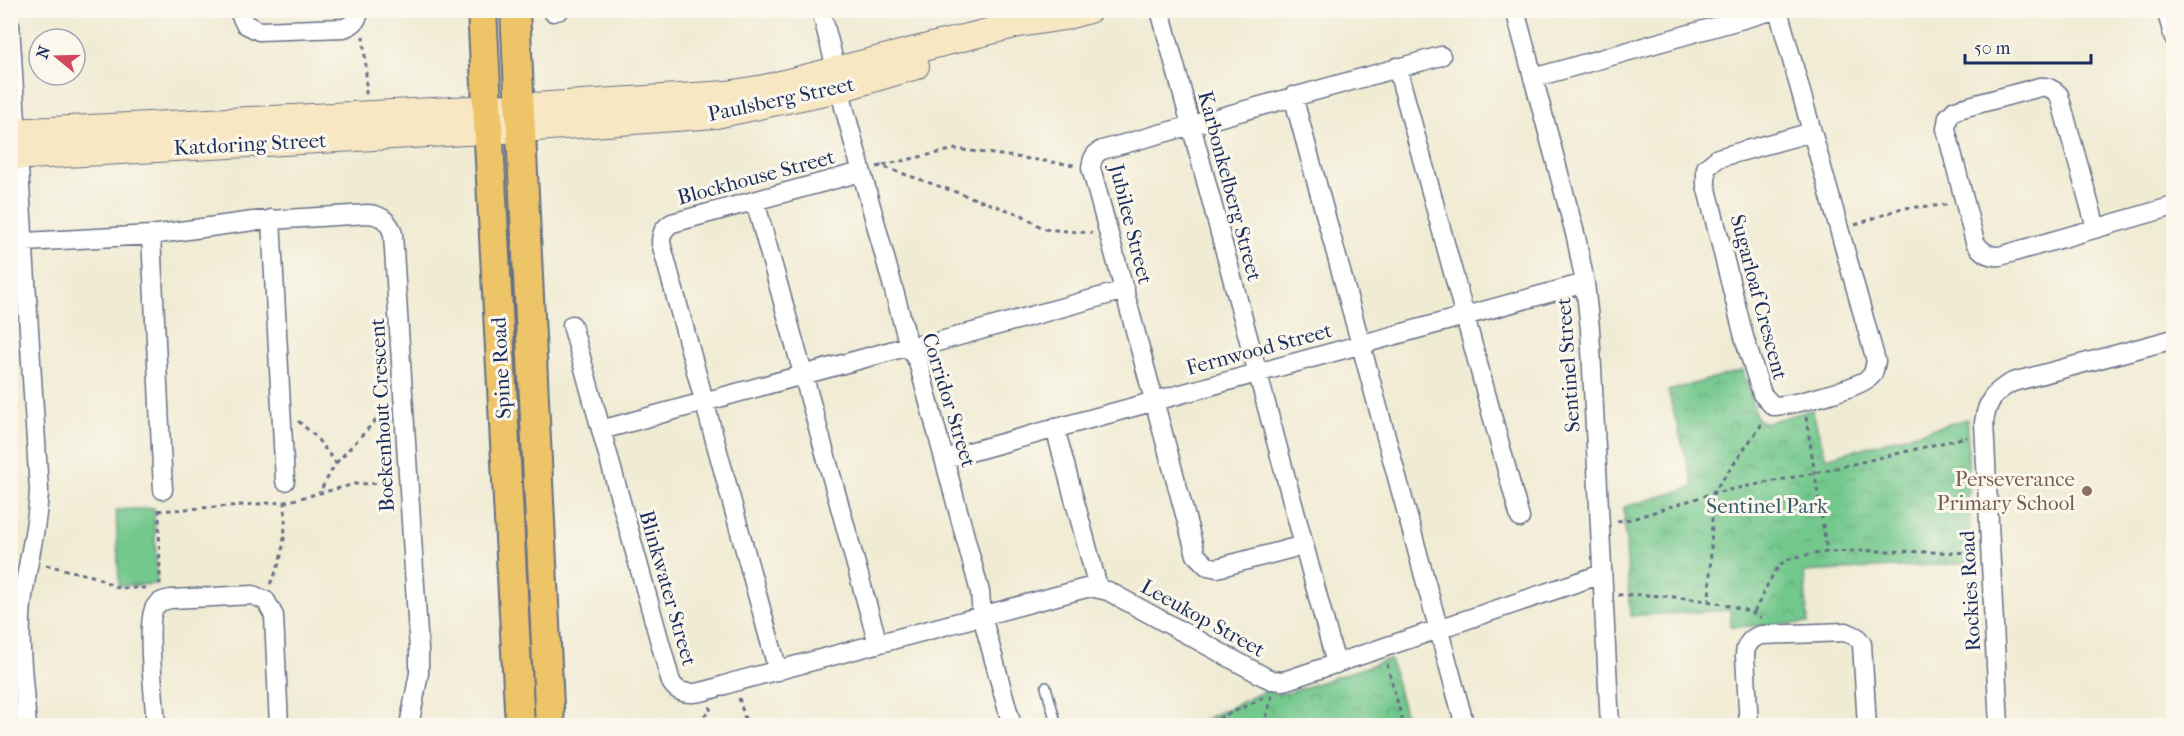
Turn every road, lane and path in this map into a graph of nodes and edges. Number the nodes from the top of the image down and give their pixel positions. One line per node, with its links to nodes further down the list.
1 (238, 10): 2 (street)
2 (360, 10)
3 (482, 10): 21 (main road, Spine Road)
4 (515, 10): 20 (main road, Spine Road)
5 (821, 10): 17 (street, Corridor Street)
6 (1089, 10): 17 (street, Paulsberg Street)
7 (1160, 10): 22 (street, Karbonkelberg Street)
8 (1515, 10): 16 (street, Sentinel Street)
9 (1777, 10): 16 (street); 24 (street, Sugarloaf Crescent)
10 (2166, 10): 13 (street)
11 (10, 25): 23 (street)
12 (360, 30): 18 (path)
13 (2174, 38)
14 (1441, 56): 15 (street, Jubilee Street)
15 (1397, 68): 19 (street, Jubilee Street); 40 (street)
16 (1533, 78): 38 (street, Sentinel Street)
17 (838, 79): 20 (street, Paulsberg Street); 28 (street, Corridor Street)
18 (366, 96)
19 (1293, 96): 22 (street, Jubilee Street); 43 (street)
20 (521, 118): 21 (street, Paulsberg Street); 92 (main road, Spine Road)
21 (488, 119): 23 (street, Katdoring Street); 25 (street, Katdoring Street); 91 (main road, Spine Road)
22 (1190, 125): 27 (street, Jubilee Street); 45 (street, Karbonkelberg Street)
23 (14, 132): 25 (street)
24 (1812, 132): 35 (street, Sugarloaf Crescent); 51 (street, Sugarloaf Crescent)
25 (15, 157): 36 (street)
26 (881, 165): 27 (path); 28 (path); 34 (path)
27 (1091, 168): 34 (street, Jubilee Street)
28 (861, 172): 29 (street, Blockhouse Street); 44 (street, Corridor Street)
29 (755, 201): 46 (street); 49 (street, Blockhouse Street)
30 (1965, 204): 33 (street); 33 (street); 35 (path)
31 (2174, 206): 33 (street)
32 (271, 219): 37 (street); 50 (street); 52 (street, Boekenhout Crescent)
33 (2096, 228)
34 (1108, 229): 39 (street, Jubilee Street)
35 (1839, 231): 48 (street, Sugarloaf Crescent)
36 (20, 234): 37 (street); 87 (street)
37 (151, 235): 60 (street)
38 (1586, 283): 40 (street, Fernwood Street); 65 (street, Sentinel Street)
39 (1125, 290): 44 (street); 47 (street, Jubilee Street)
40 (1464, 316): 43 (street, Fernwood Street); 64 (street)
41 (572, 325): 55 (street, Blinkwater Street)
42 (2174, 339): 53 (street, Rockies Road)
43 (1360, 345): 45 (street, Fernwood Street); 80 (street)
44 (909, 346): 46 (street); 56 (street, Corridor Street)
45 (1258, 373): 47 (street, Fernwood Street); 66 (street, Karbonkelberg Street)
46 (803, 376): 49 (street); 81 (street)
47 (1155, 401): 54 (street, Fernwood Street); 66 (street, Jubilee Street)
48 (1804, 401): 51 (street, Sugarloaf Crescent); 58 (path)
49 (705, 403): 55 (street); 84 (street)
50 (281, 406): 57 (path); 59 (street)
51 (1773, 406): 62 (path)
52 (405, 415): 57 (path); 90 (street, Boekenhout Crescent)
53 (1984, 422): 58 (path); 67 (street, Rockies Road)
54 (1055, 428): 56 (street, Fernwood Street); 71 (street)
55 (601, 430): 85 (street, Blinkwater Street)
56 (944, 459): 78 (street, Corridor Street)
57 (336, 463): 61 (path)
58 (1815, 473): 62 (path); 68 (path)
59 (285, 481): 74 (path)
60 (163, 490)
61 (319, 493)
62 (1713, 493): 65 (path); 75 (path)
63 (158, 511): 72 (path)
64 (1520, 518)
65 (1600, 523): 70 (street, Sentinel Street)
66 (1304, 545): 83 (street, Karbonkelberg Street)
67 (1990, 550): 68 (path); 103 (street, Rockies Road)
68 (1827, 552): 77 (path)
69 (42, 565): 72 (path)
70 (1602, 574): 80 (street, Leeukop Street); 100 (street, Sentinel Street)
71 (1098, 587): 78 (street); 83 (street, Leeukop Street)
72 (146, 588): 76 (path)
73 (1628, 594): 75 (path)
74 (261, 598): 76 (street); 89 (street)
75 (1709, 603): 77 (path)
76 (156, 606): 88 (street)
77 (1754, 612): 79 (path)
78 (982, 616): 81 (street); 94 (street, Corridor Street)
79 (1762, 618)
80 (1437, 630): 82 (street, Leeukop Street); 99 (street)
81 (878, 644): 84 (street)
82 (1381, 649): 83 (street, Leeukop Street); 98 (path)
83 (1336, 664)
84 (778, 671): 85 (street, Blinkwater Street)
85 (734, 682): 93 (path)
86 (1046, 687): 95 (lane)
87 (27, 726)
88 (156, 726)
89 (279, 726)
90 (409, 726)
91 (520, 726)
92 (550, 726)
93 (747, 726)
94 (1012, 726)
95 (1057, 726)
96 (1203, 726): 97 (path)
97 (1264, 726)
98 (1404, 726)
99 (1465, 726)
100 (1610, 726)
101 (1749, 726): 102 (street)
102 (1867, 726)
103 (1999, 726)

